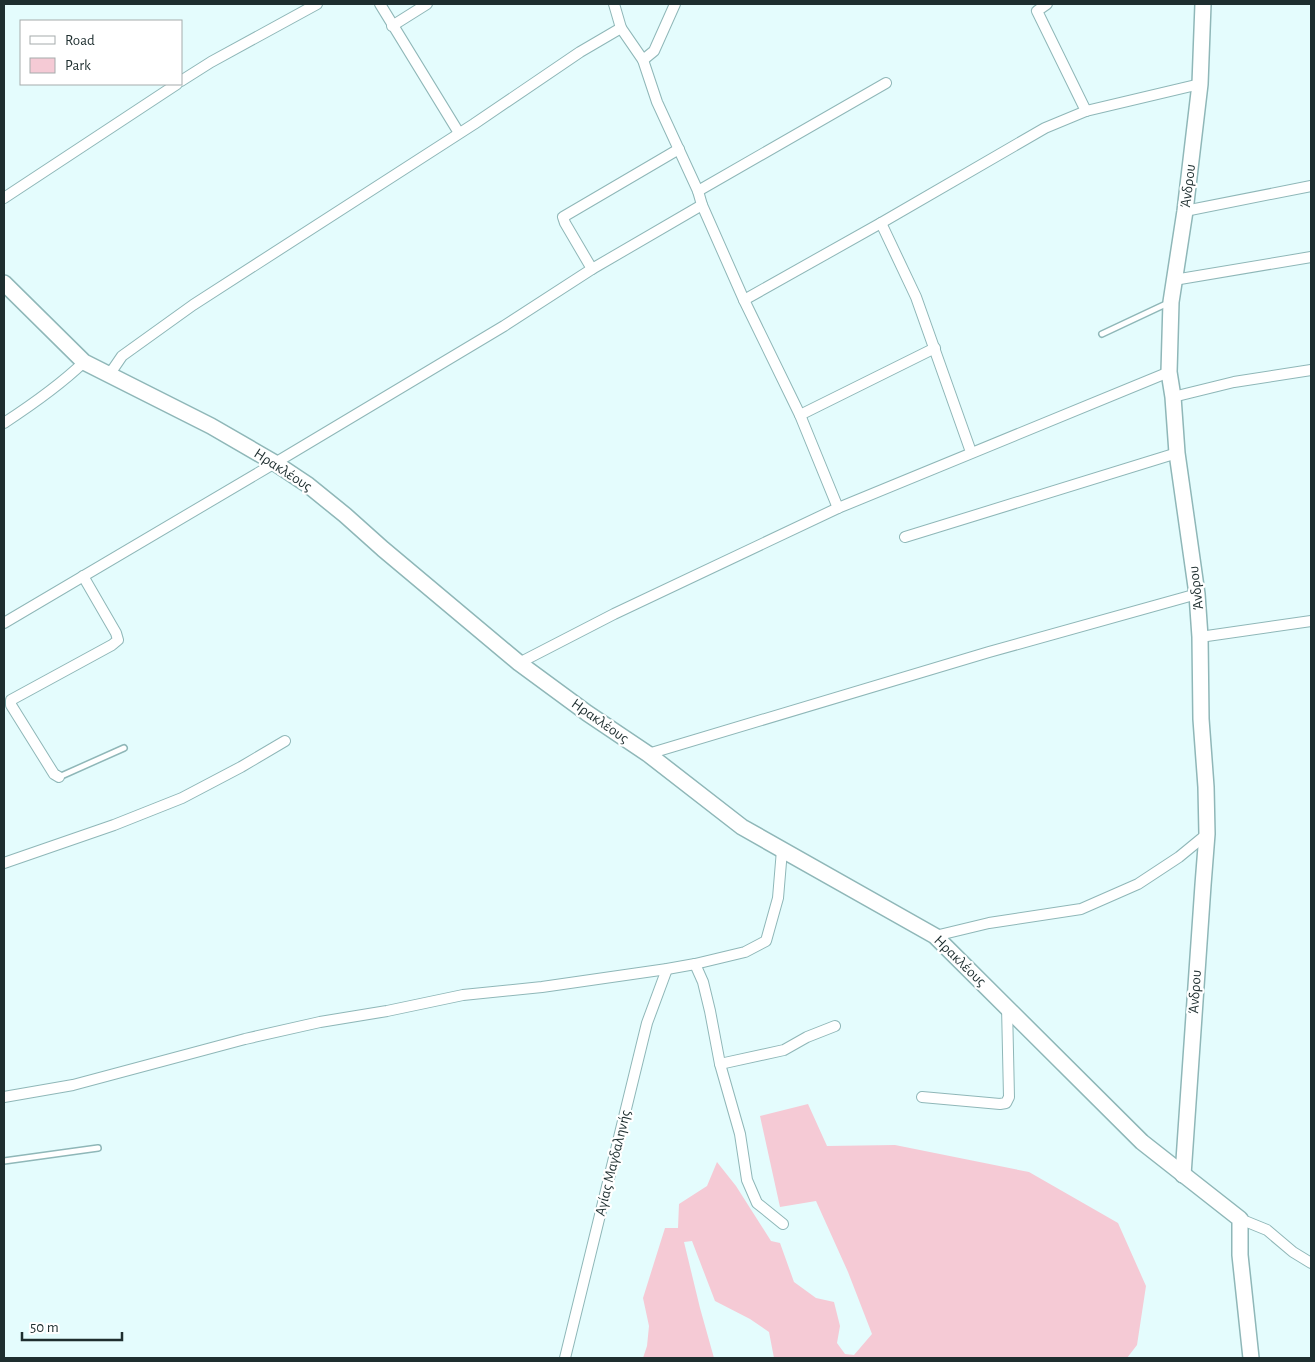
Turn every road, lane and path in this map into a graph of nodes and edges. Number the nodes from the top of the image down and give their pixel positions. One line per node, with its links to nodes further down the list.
1 (317, 4): 11 (street)
2 (380, 4): 8 (street)
3 (427, 4): 8 (street)
4 (614, 4): 9 (street)
5 (675, 4): 10 (street)
6 (1047, 4): 15 (street)
7 (1203, 4): 13 (street, Άνδρου)
8 (392, 26): 16 (street)
9 (621, 28): 10 (street); 16 (street)
10 (643, 60): 17 (street)
11 (182, 80)
12 (886, 83): 19 (street)
13 (1200, 84): 15 (street); 22 (street, Άνδρου)
14 (175, 85): 20 (street)
15 (1086, 111): 23 (street)
16 (460, 133): 35 (street)
17 (679, 149): 19 (street); 25 (street)
18 (1311, 186): 22 (street)
19 (698, 191): 21 (street)
20 (4, 198)
21 (702, 205): 25 (street); 28 (street)
22 (1185, 211): 26 (street, Άνδρου)
23 (880, 223): 28 (street); 31 (street)
24 (1311, 257): 26 (street)
25 (592, 268): 41 (street)
26 (1174, 280): 29 (street, Άνδρου)
27 (4, 283): 32 (street, Ηρακλέους)
28 (744, 300): 37 (street)
29 (1171, 302): 30 (lane); 34 (street, Άνδρου)
30 (1102, 334)
31 (935, 348): 37 (street); 39 (street)
32 (84, 362): 35 (street, Ηρακλέους); 38 (street)
33 (1311, 370): 36 (street)
34 (1169, 372): 36 (street, Άνδρου); 39 (street)
35 (109, 375): 41 (street, Ηρακλέους)
36 (1173, 397): 40 (street, Άνδρου)
37 (800, 415): 42 (street)
38 (4, 423)
39 (971, 452): 42 (street)
40 (1177, 453): 43 (street); 45 (street, Άνδρου)
41 (276, 463): 44 (street); 49 (street, Ηρακλέους)
42 (838, 508): 49 (street)
43 (905, 537)
44 (84, 576): 47 (street); 53 (street)
45 (1197, 594): 48 (street, Άνδρου); 52 (street)
46 (1311, 621): 48 (street)
47 (4, 623)
48 (1200, 637): 54 (street, Άνδρου)
49 (519, 663): 52 (street, Ηρακλέους)
50 (285, 741): 56 (street)
51 (124, 748): 53 (lane)
52 (648, 754): 55 (street, Ηρακλέους)
53 (59, 778)
54 (1207, 834): 57 (street); 67 (street, Άνδρου)
55 (782, 850): 57 (street, Ηρακλέους); 58 (street)
56 (4, 863)
57 (935, 936): 60 (street, Ηρακλέους)
58 (695, 964): 59 (street); 62 (street)
59 (667, 969): 64 (street); 71 (street, Αγίας Μαγδαληνής)
60 (1007, 1006): 63 (street); 67 (street, Ηρακλέους)
61 (835, 1026): 62 (street)
62 (720, 1064): 69 (street)
63 (922, 1097)
64 (4, 1098)
65 (98, 1148): 66 (lane)
66 (4, 1161)
67 (1183, 1175): 68 (street, Ηρακλέους)
68 (1240, 1219): 70 (street); 72 (street)
69 (783, 1224)
70 (1311, 1264)
71 (565, 1358)
72 (1251, 1358)

